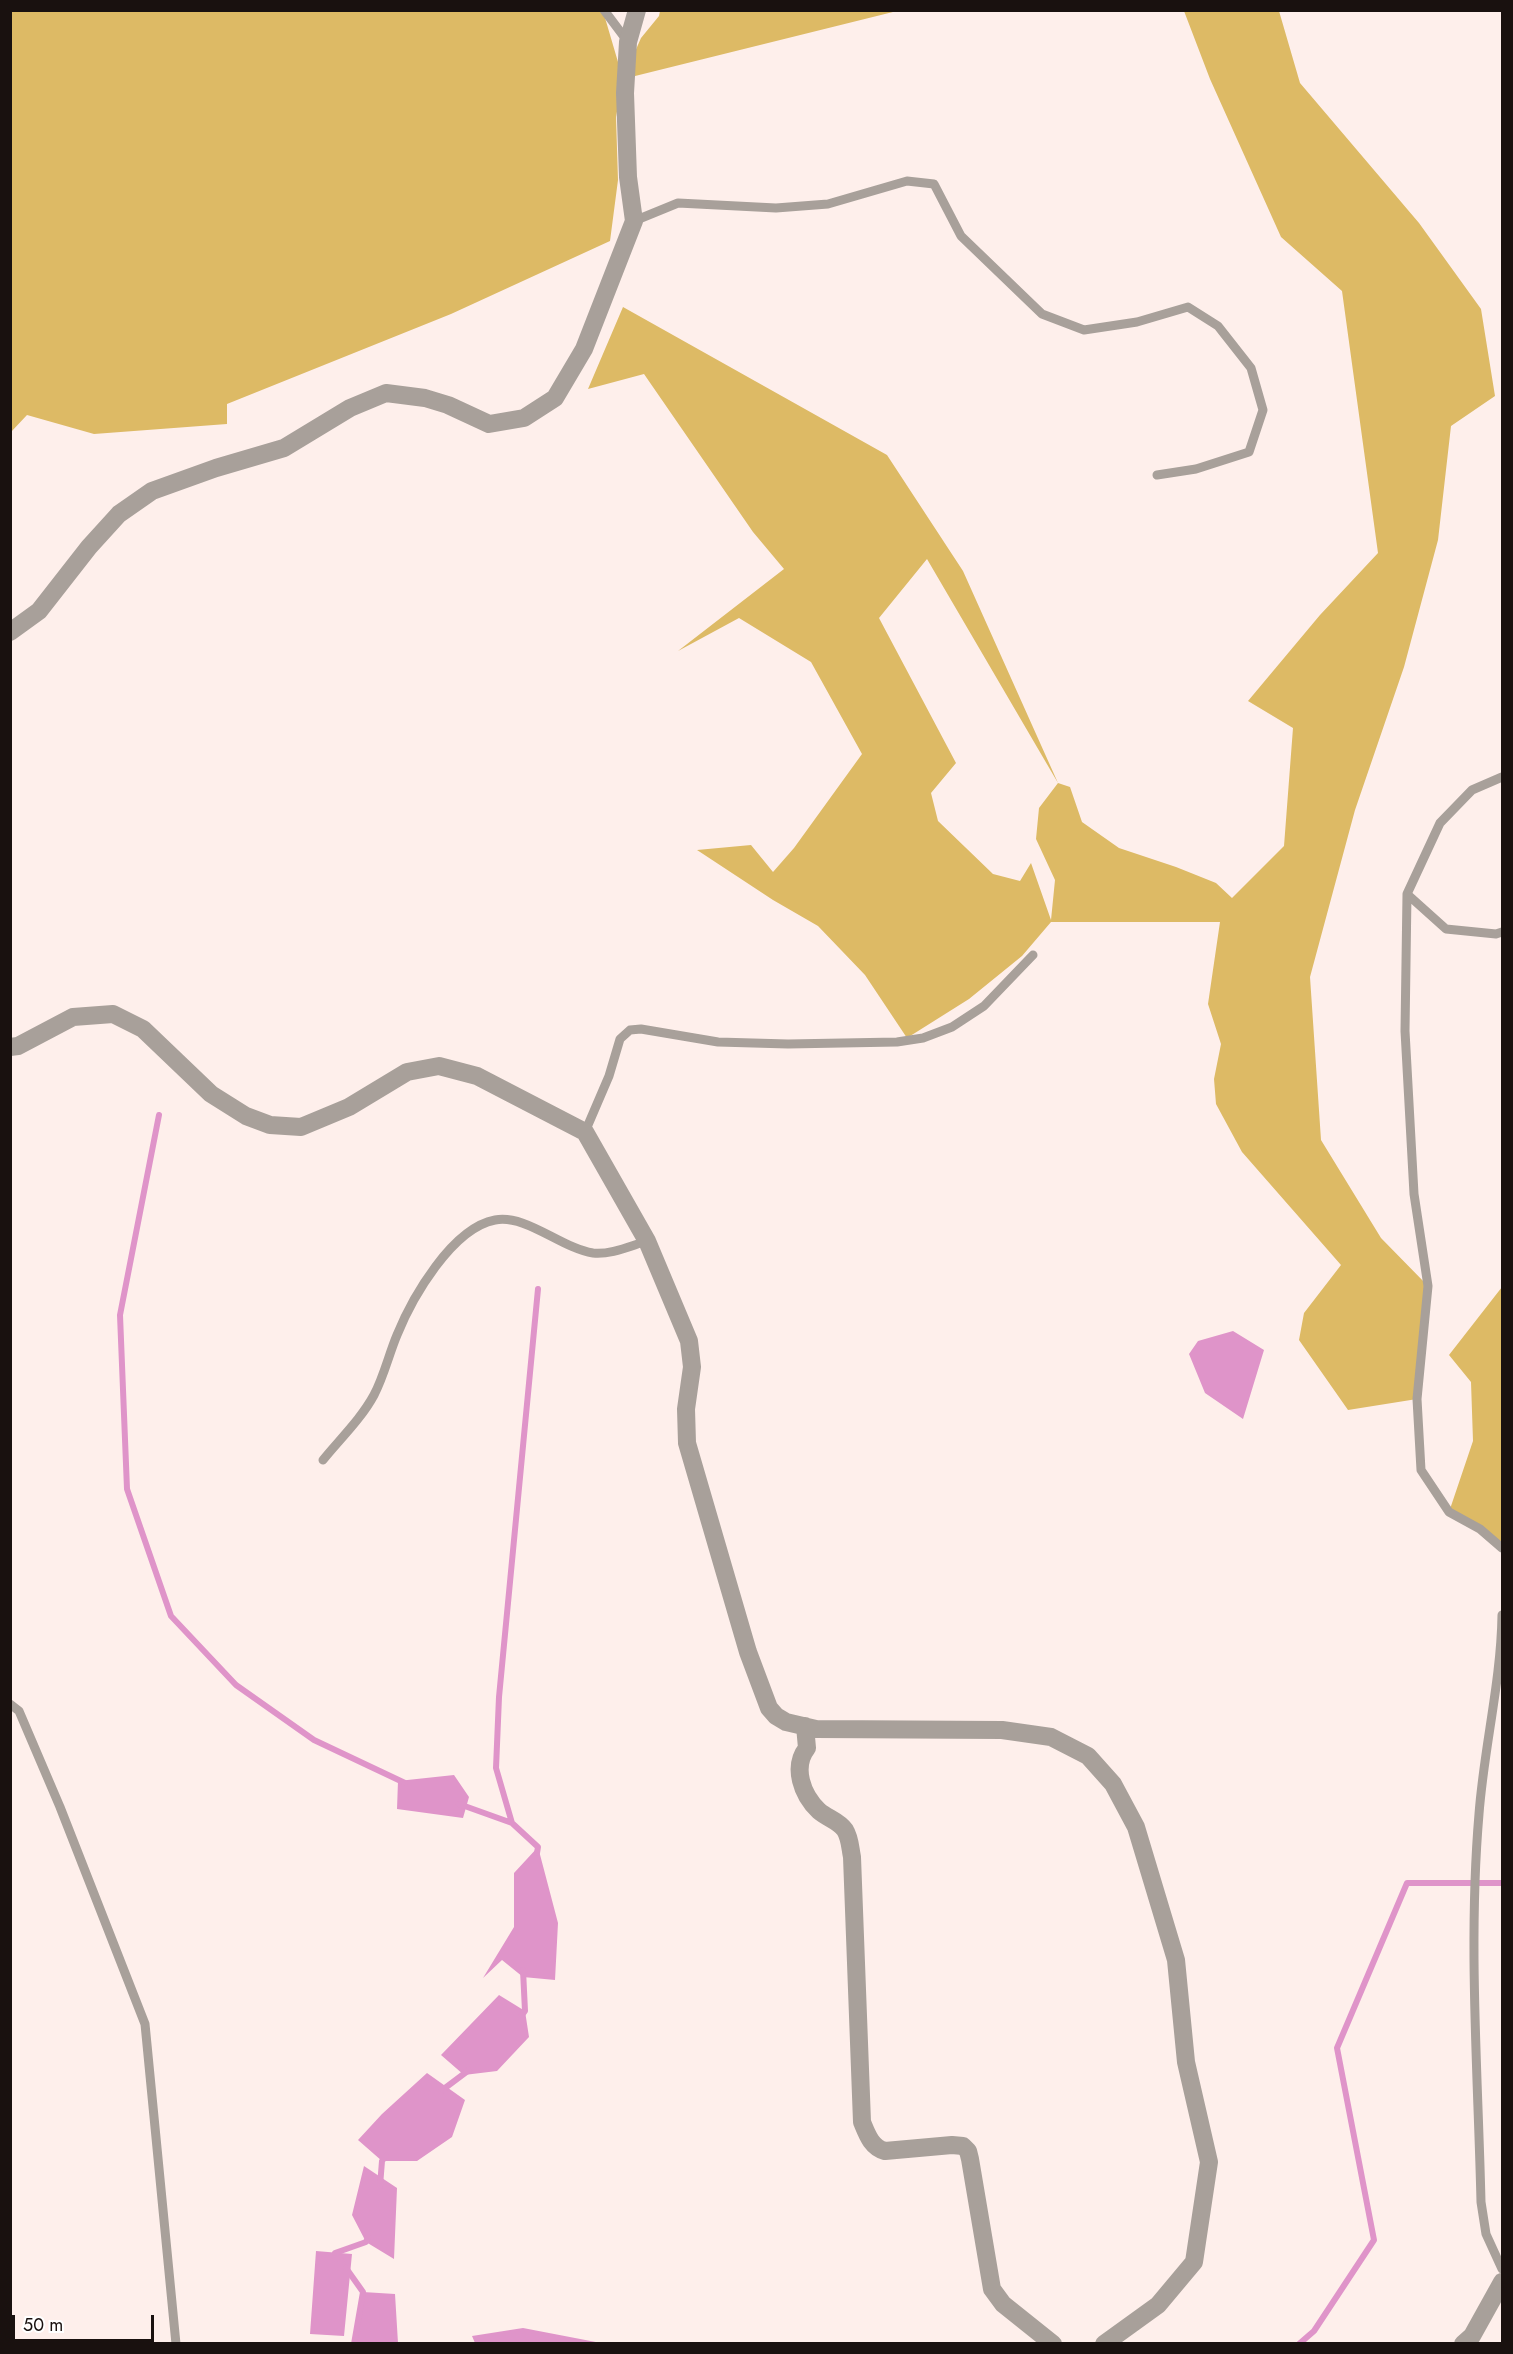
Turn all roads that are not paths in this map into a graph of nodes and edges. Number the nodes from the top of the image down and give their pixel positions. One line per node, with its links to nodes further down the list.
1 (604, 10): 3 (lane)
2 (637, 10): 3 (street)
3 (628, 42): 4 (street)
4 (634, 220): 5 (lane); 6 (street)
5 (1157, 475)
6 (10, 632)
7 (1503, 777): 8 (lane)
8 (1407, 894): 9 (lane); 15 (lane)
9 (1503, 932)
10 (1033, 955): 12 (lane)
11 (10, 1047): 12 (street)
12 (585, 1132): 13 (street)
13 (646, 1241): 14 (lane); 18 (street)
14 (323, 1460)
15 (1503, 1548)
16 (1503, 1615): 19 (lane)
17 (10, 1704): 21 (lane)
18 (805, 1726): 22 (street); 23 (street)
19 (1503, 2269)
20 (1503, 2282): 24 (street)
21 (176, 2343)
22 (1053, 2343)
23 (1104, 2343)
24 (1463, 2343)

